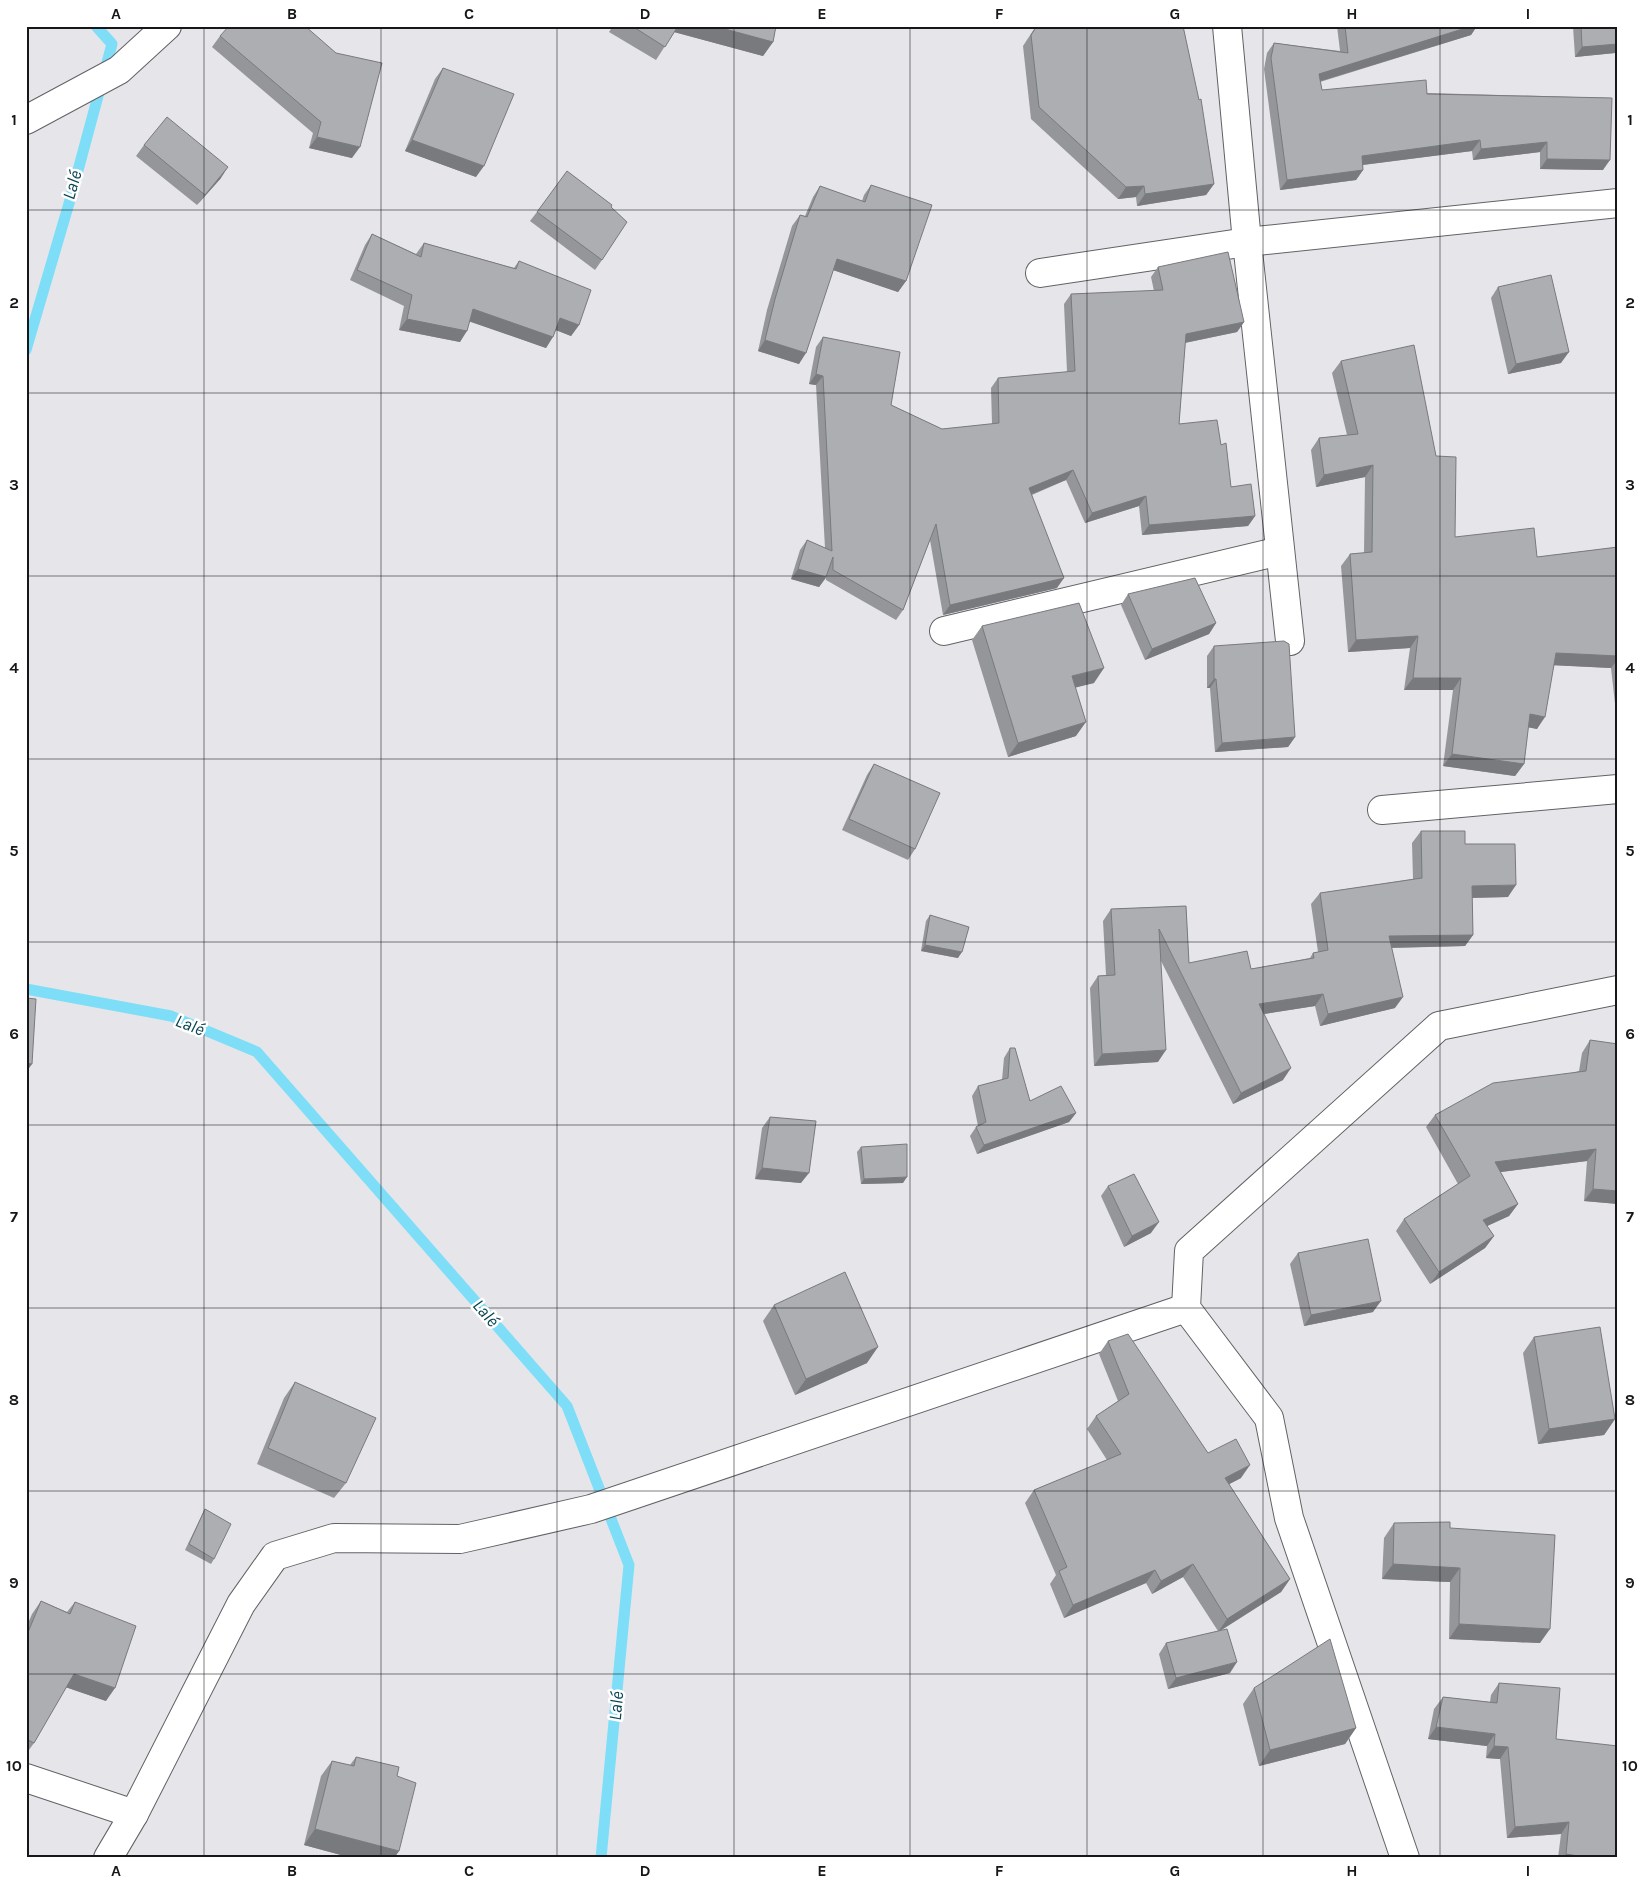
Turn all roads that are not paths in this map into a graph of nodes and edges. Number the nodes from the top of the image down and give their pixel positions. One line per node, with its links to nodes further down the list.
1 (167, 26): 3 (street)
2 (1227, 26): 6 (street)
3 (26, 120)
4 (1618, 198): 5 (street)
5 (1618, 204): 6 (street)
6 (1247, 242): 7 (street); 8 (street)
7 (1040, 273)
8 (1280, 551): 9 (street); 10 (street)
9 (944, 630)
10 (1290, 640)
11 (1618, 789): 12 (street)
12 (1382, 810)
13 (1618, 990): 14 (street)
14 (1186, 1308): 16 (street); 18 (street)
15 (26, 1778): 16 (street)
16 (134, 1814): 17 (street)
17 (108, 1858)
18 (1405, 1858)

